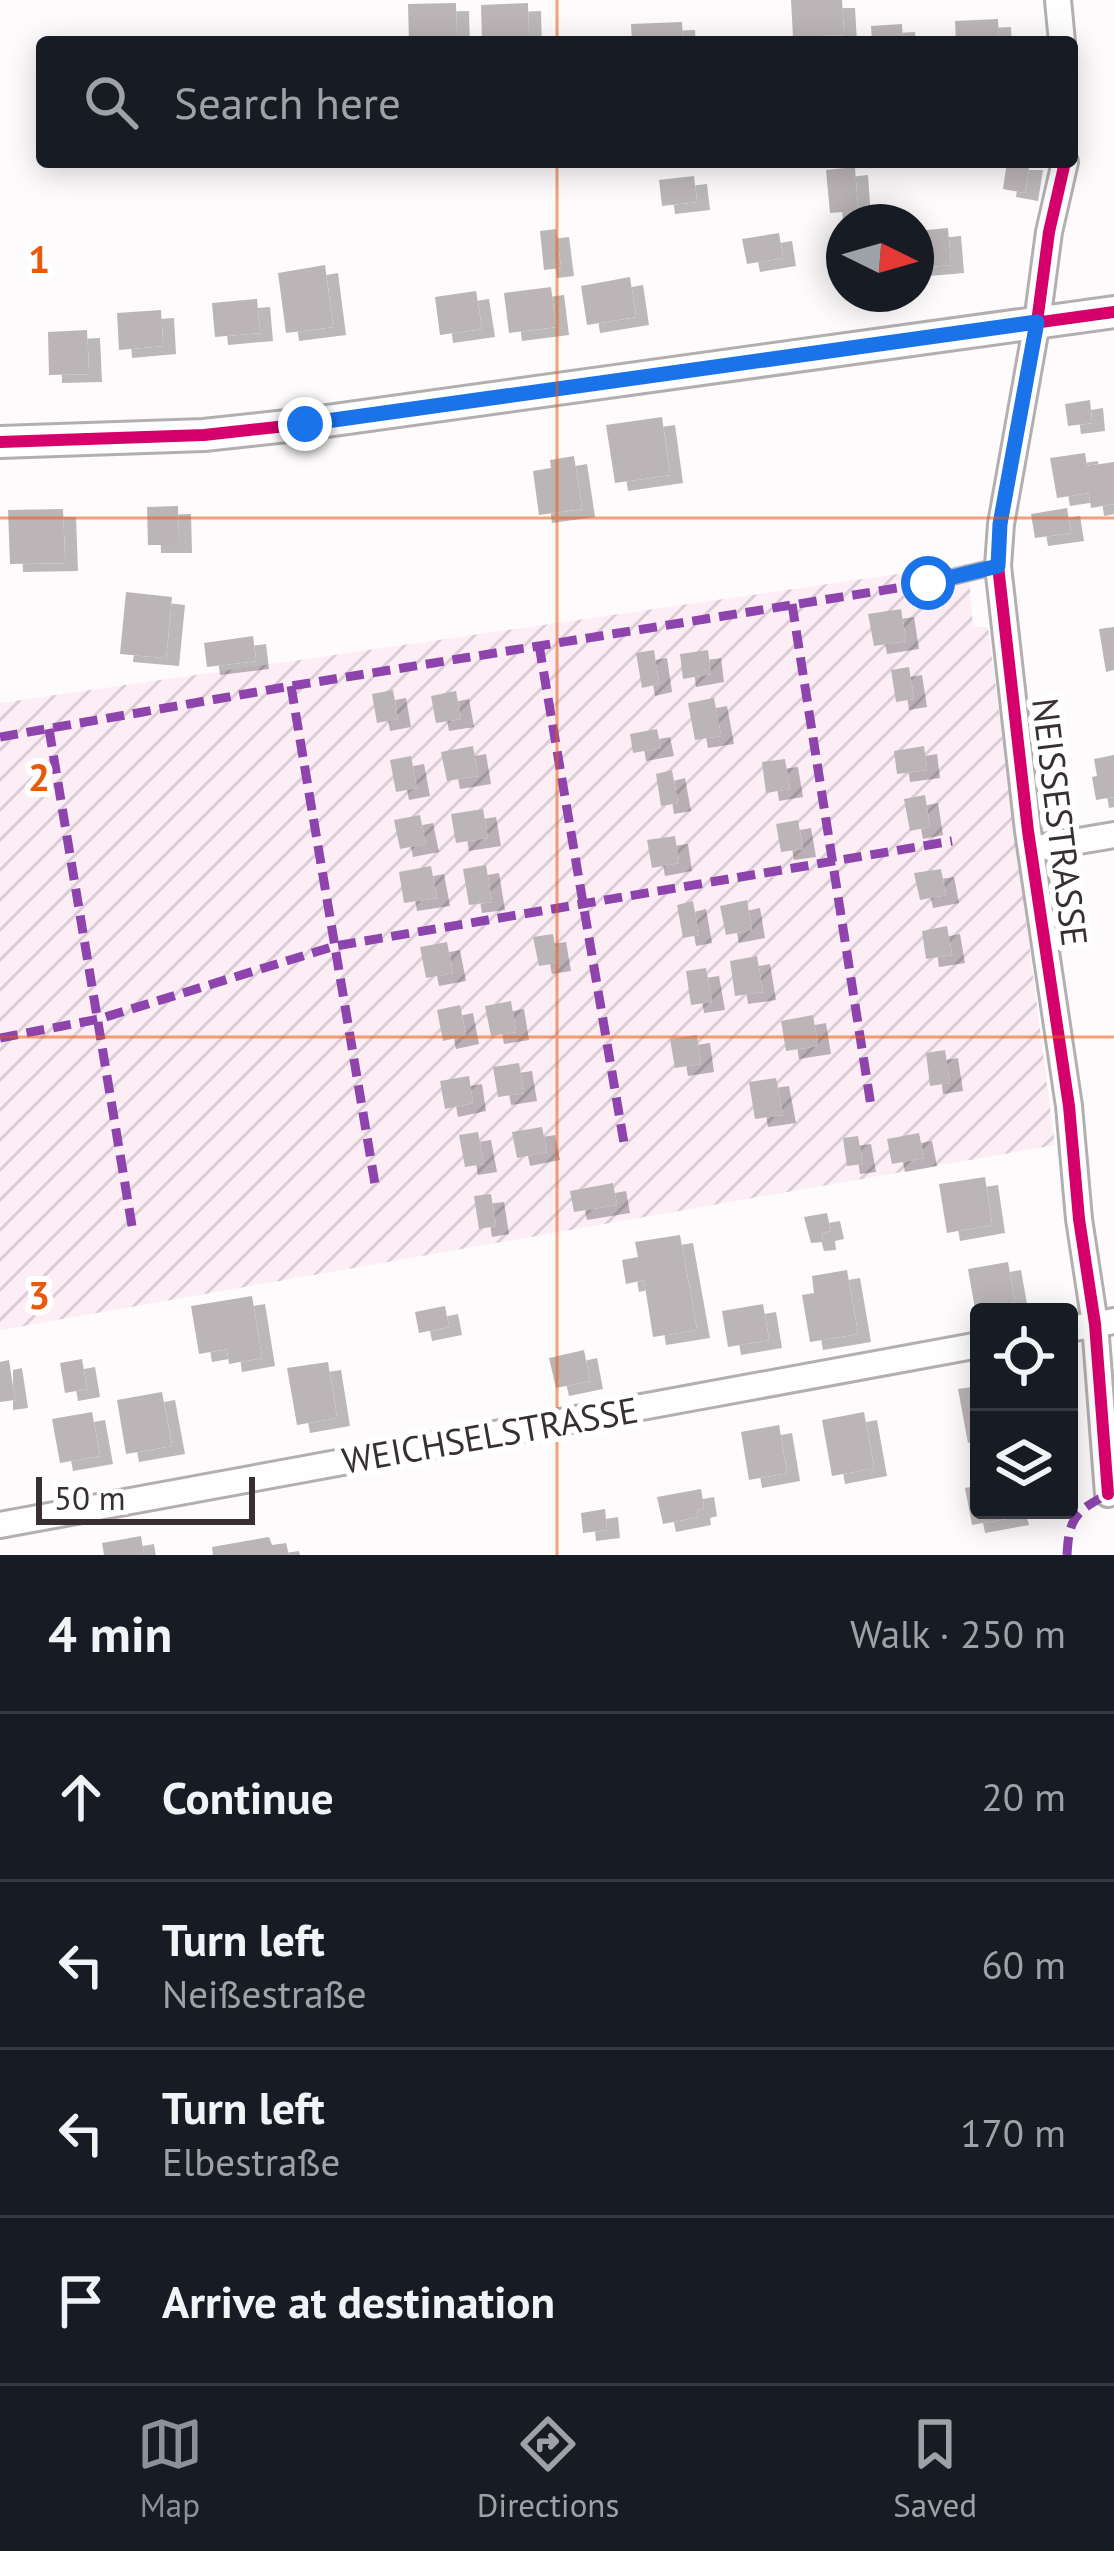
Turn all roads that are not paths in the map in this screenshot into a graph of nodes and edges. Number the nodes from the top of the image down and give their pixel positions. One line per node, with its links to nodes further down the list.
1 (1058, 0): 2 (street)
2 (1061, 36)
3 (1064, 168): 5 (street, NEISSESTRASSE)
4 (1114, 312): 5 (street)
5 (1037, 322): 6 (street); 7 (street, NEISSESTRASSE)
6 (0, 442)
7 (998, 566): 8 (lane); 10 (street, NEISSESTRASSE)
8 (928, 583)
9 (1114, 835): 10 (street)
10 (1031, 849): 11 (street, NEISSESTRASSE)
11 (1092, 1325): 13 (street, NEISSESTRASSE)
12 (970, 1348): 14 (street, WEICHSELSTRASSE)
13 (1108, 1494)
14 (0, 1525)

